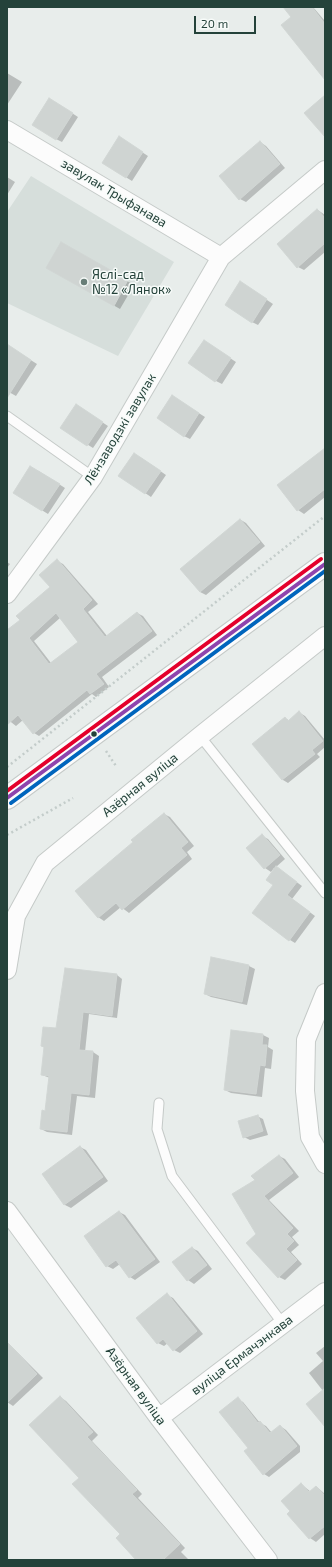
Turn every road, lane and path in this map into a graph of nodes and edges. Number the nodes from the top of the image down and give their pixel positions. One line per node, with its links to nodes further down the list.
1 (7, 130): 3 (street, завулак Трыфанава)
2 (325, 170): 3 (street, Лёнзаводзкі завулак)
3 (221, 257): 5 (street, Лёнзаводзкі завулак)
4 (7, 416): 5 (lane)
5 (93, 477): 8 (street, Лёнзаводзкі завулак)
6 (325, 516): 11 (path)
7 (325, 564): 12 (street)
8 (7, 594)
9 (325, 636): 10 (street, Азёрная вуліца)
10 (200, 736): 15 (lane); 16 (street, Азёрная вуліца)
11 (7, 767)
12 (7, 798)
13 (73, 798): 14 (path)
14 (7, 835)
15 (325, 893)
16 (7, 970)
17 (325, 993): 19 (street)
18 (159, 1103): 22 (lane)
19 (325, 1164)
20 (7, 1211): 23 (street, Азёрная вуліца)
21 (325, 1292): 22 (street, вуліца Ермачэнкава)
22 (282, 1324): 23 (street, вуліца Ермачэнкава)
23 (159, 1418): 24 (street, Азёрная вуліца)
24 (268, 1560)

